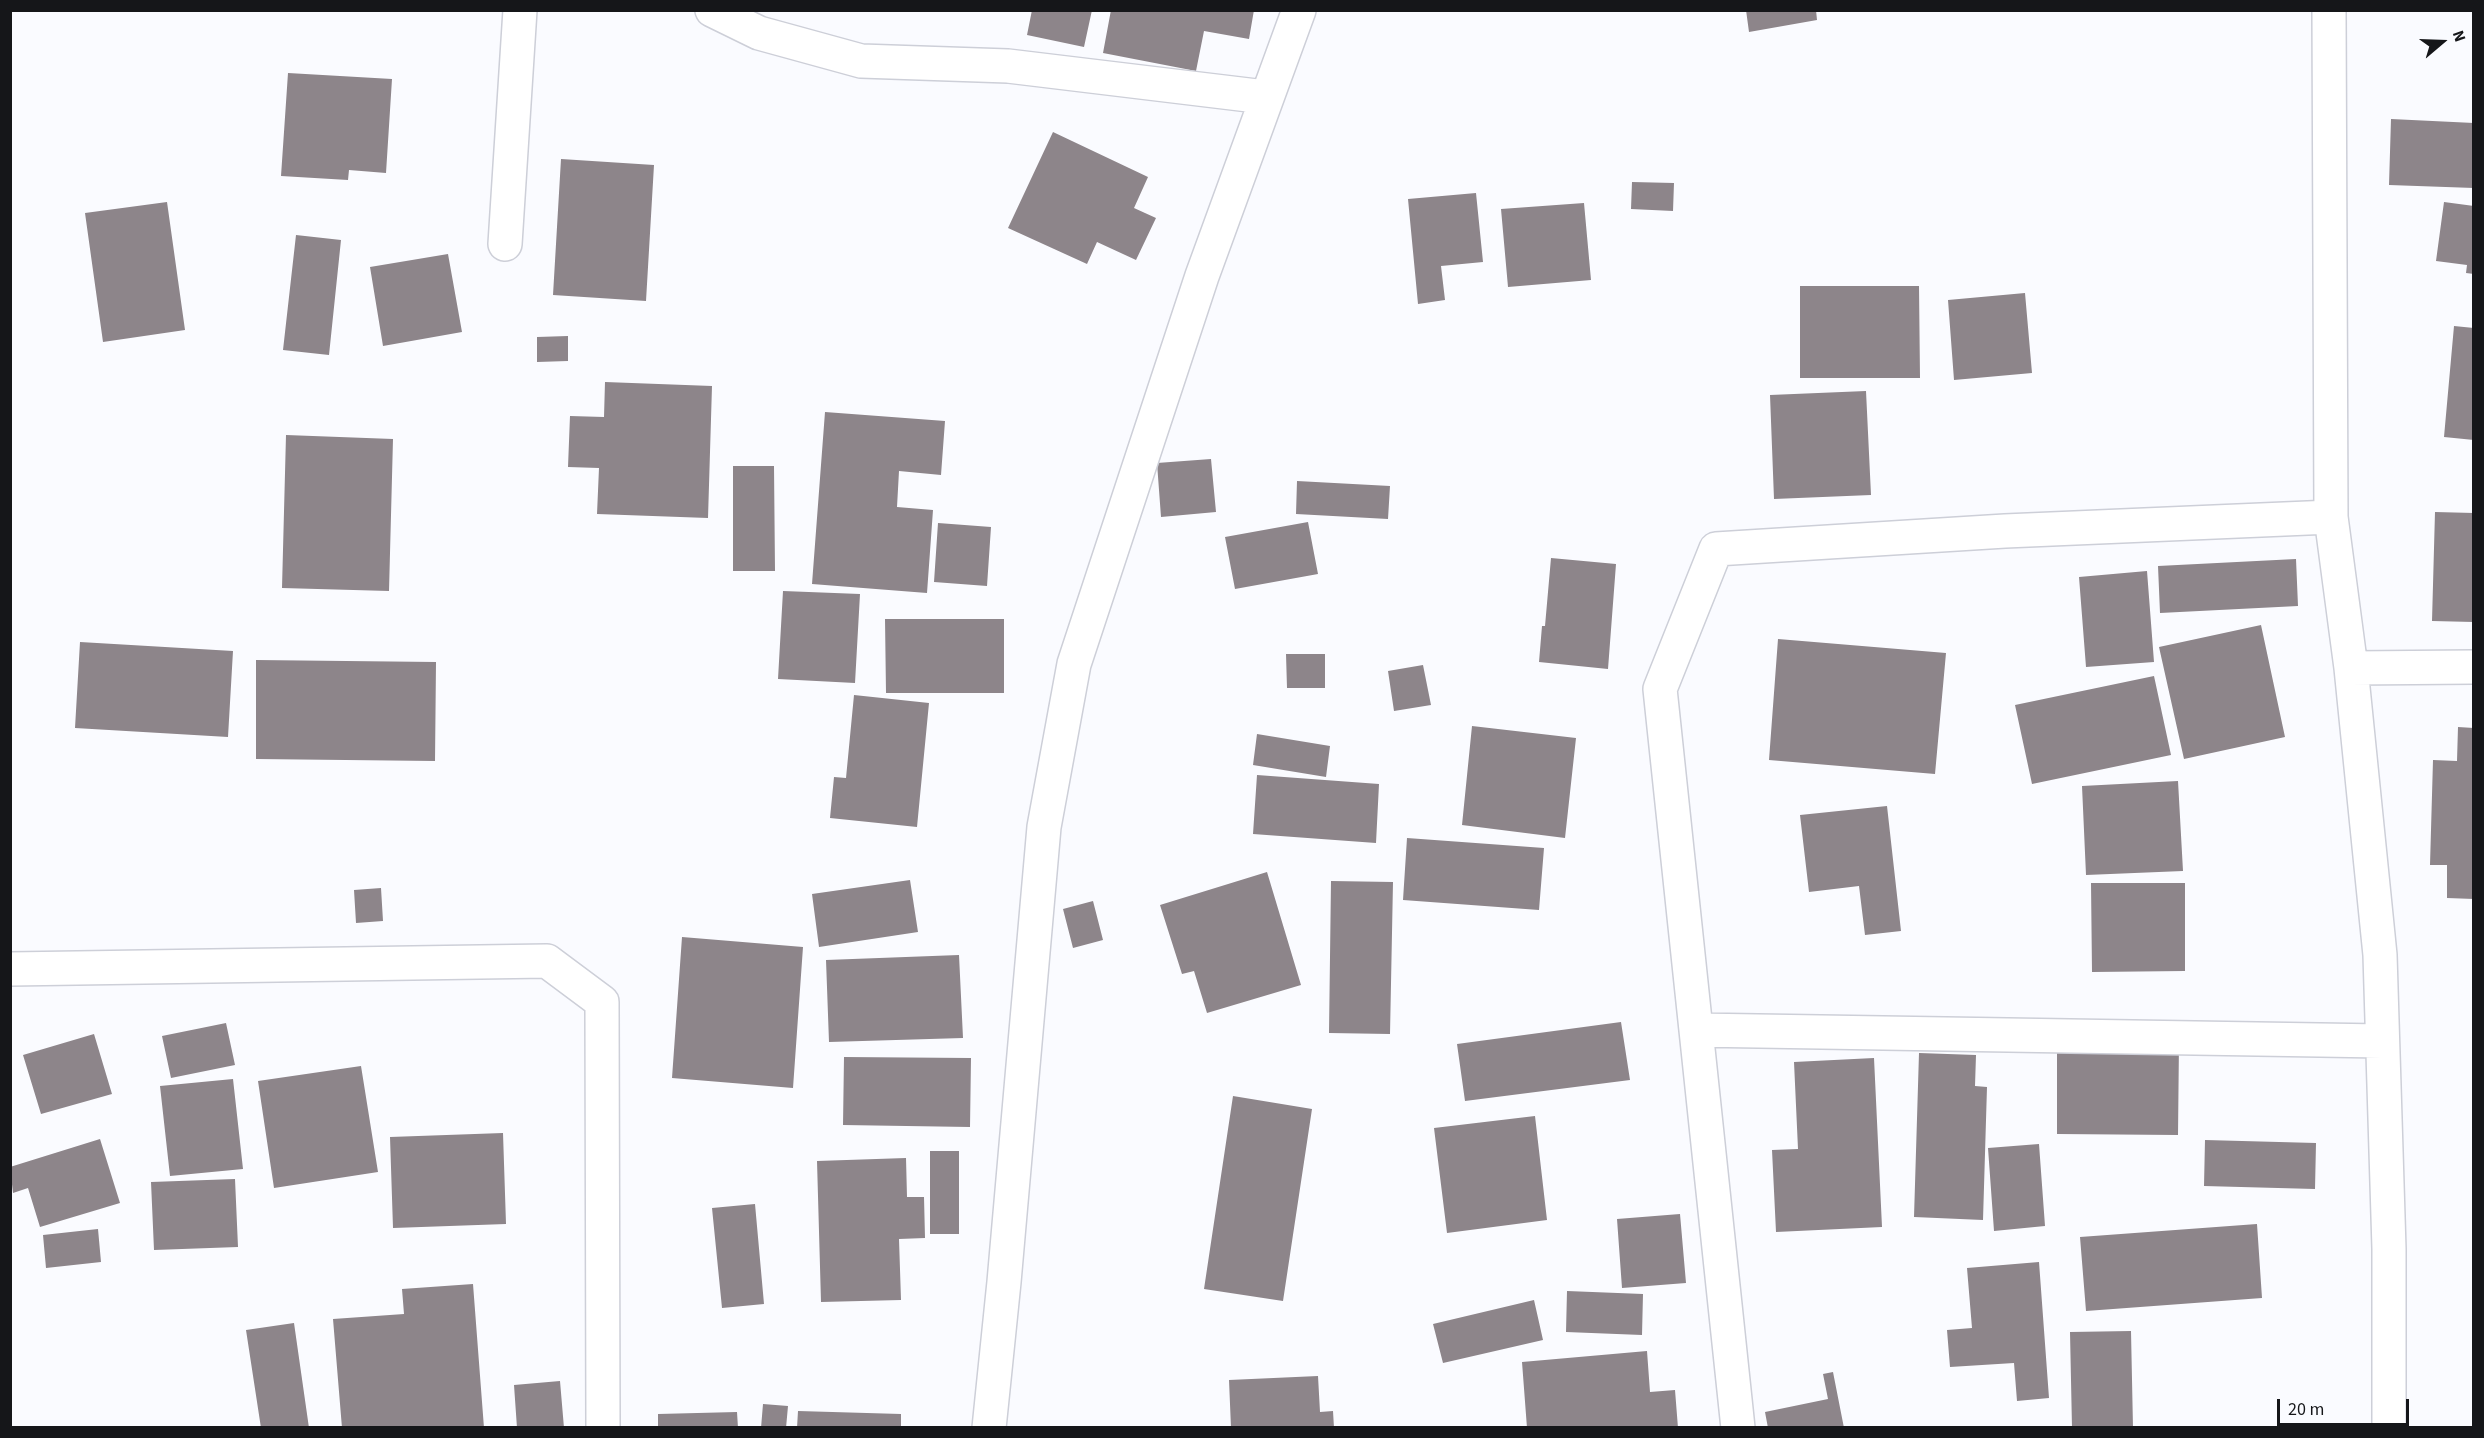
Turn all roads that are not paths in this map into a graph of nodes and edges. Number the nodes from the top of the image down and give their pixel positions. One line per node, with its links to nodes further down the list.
1 (520, 10): 7 (street)
2 (712, 10): 5 (street)
3 (1299, 10): 6 (street)
4 (2329, 10): 8 (street)
5 (758, 22): 6 (street)
6 (1265, 97): 15 (street)
7 (505, 244)
8 (2331, 517): 10 (street); 12 (street)
9 (2474, 667): 10 (street)
10 (2351, 668): 13 (street)
11 (10, 969): 14 (street)
12 (1696, 1030): 13 (street); 16 (street)
13 (2382, 1041): 17 (street)
14 (603, 1428)
15 (989, 1428)
16 (1738, 1428)
17 (2389, 1428)

